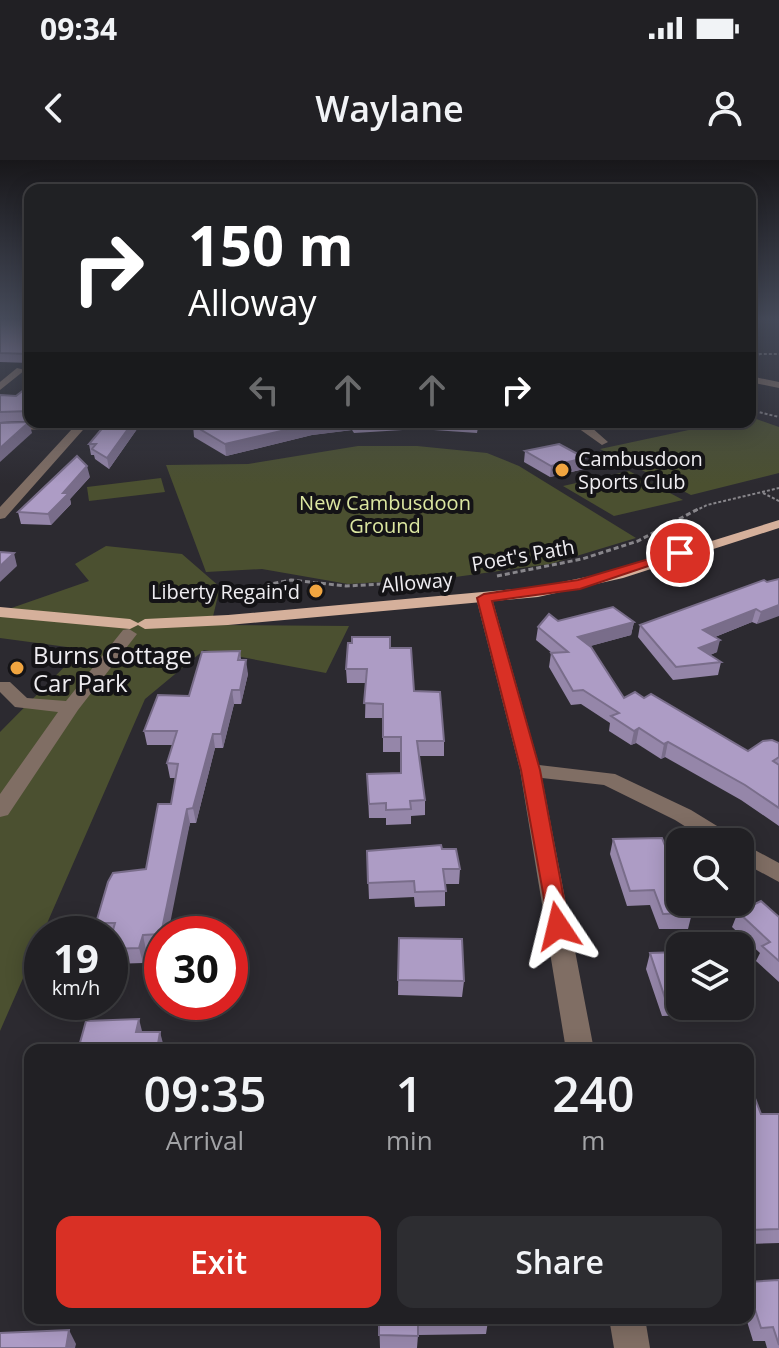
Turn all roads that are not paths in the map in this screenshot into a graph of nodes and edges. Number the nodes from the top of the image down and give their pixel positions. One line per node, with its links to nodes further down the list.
1 (16, 373): 4 (street)
2 (756, 380): 3 (street)
3 (779, 385)
4 (0, 387)
5 (24, 426): 6 (street)
6 (0, 427)
7 (79, 428): 10 (street)
8 (585, 428): 9 (street)
9 (602, 442)
10 (0, 515)
11 (779, 524): 12 (main road, Alloway)
12 (487, 588): 14 (main road, Alloway); 17 (street)
13 (0, 612): 14 (main road, Alloway)
14 (135, 627): 16 (street)
15 (4, 686): 16 (street)
16 (71, 707): 18 (street)
17 (530, 770): 19 (street); 22 (street)
18 (0, 810)
19 (704, 828)
20 (754, 859): 21 (street)
21 (779, 874)
22 (579, 1044)
23 (628, 1324): 24 (street)
24 (632, 1348)

